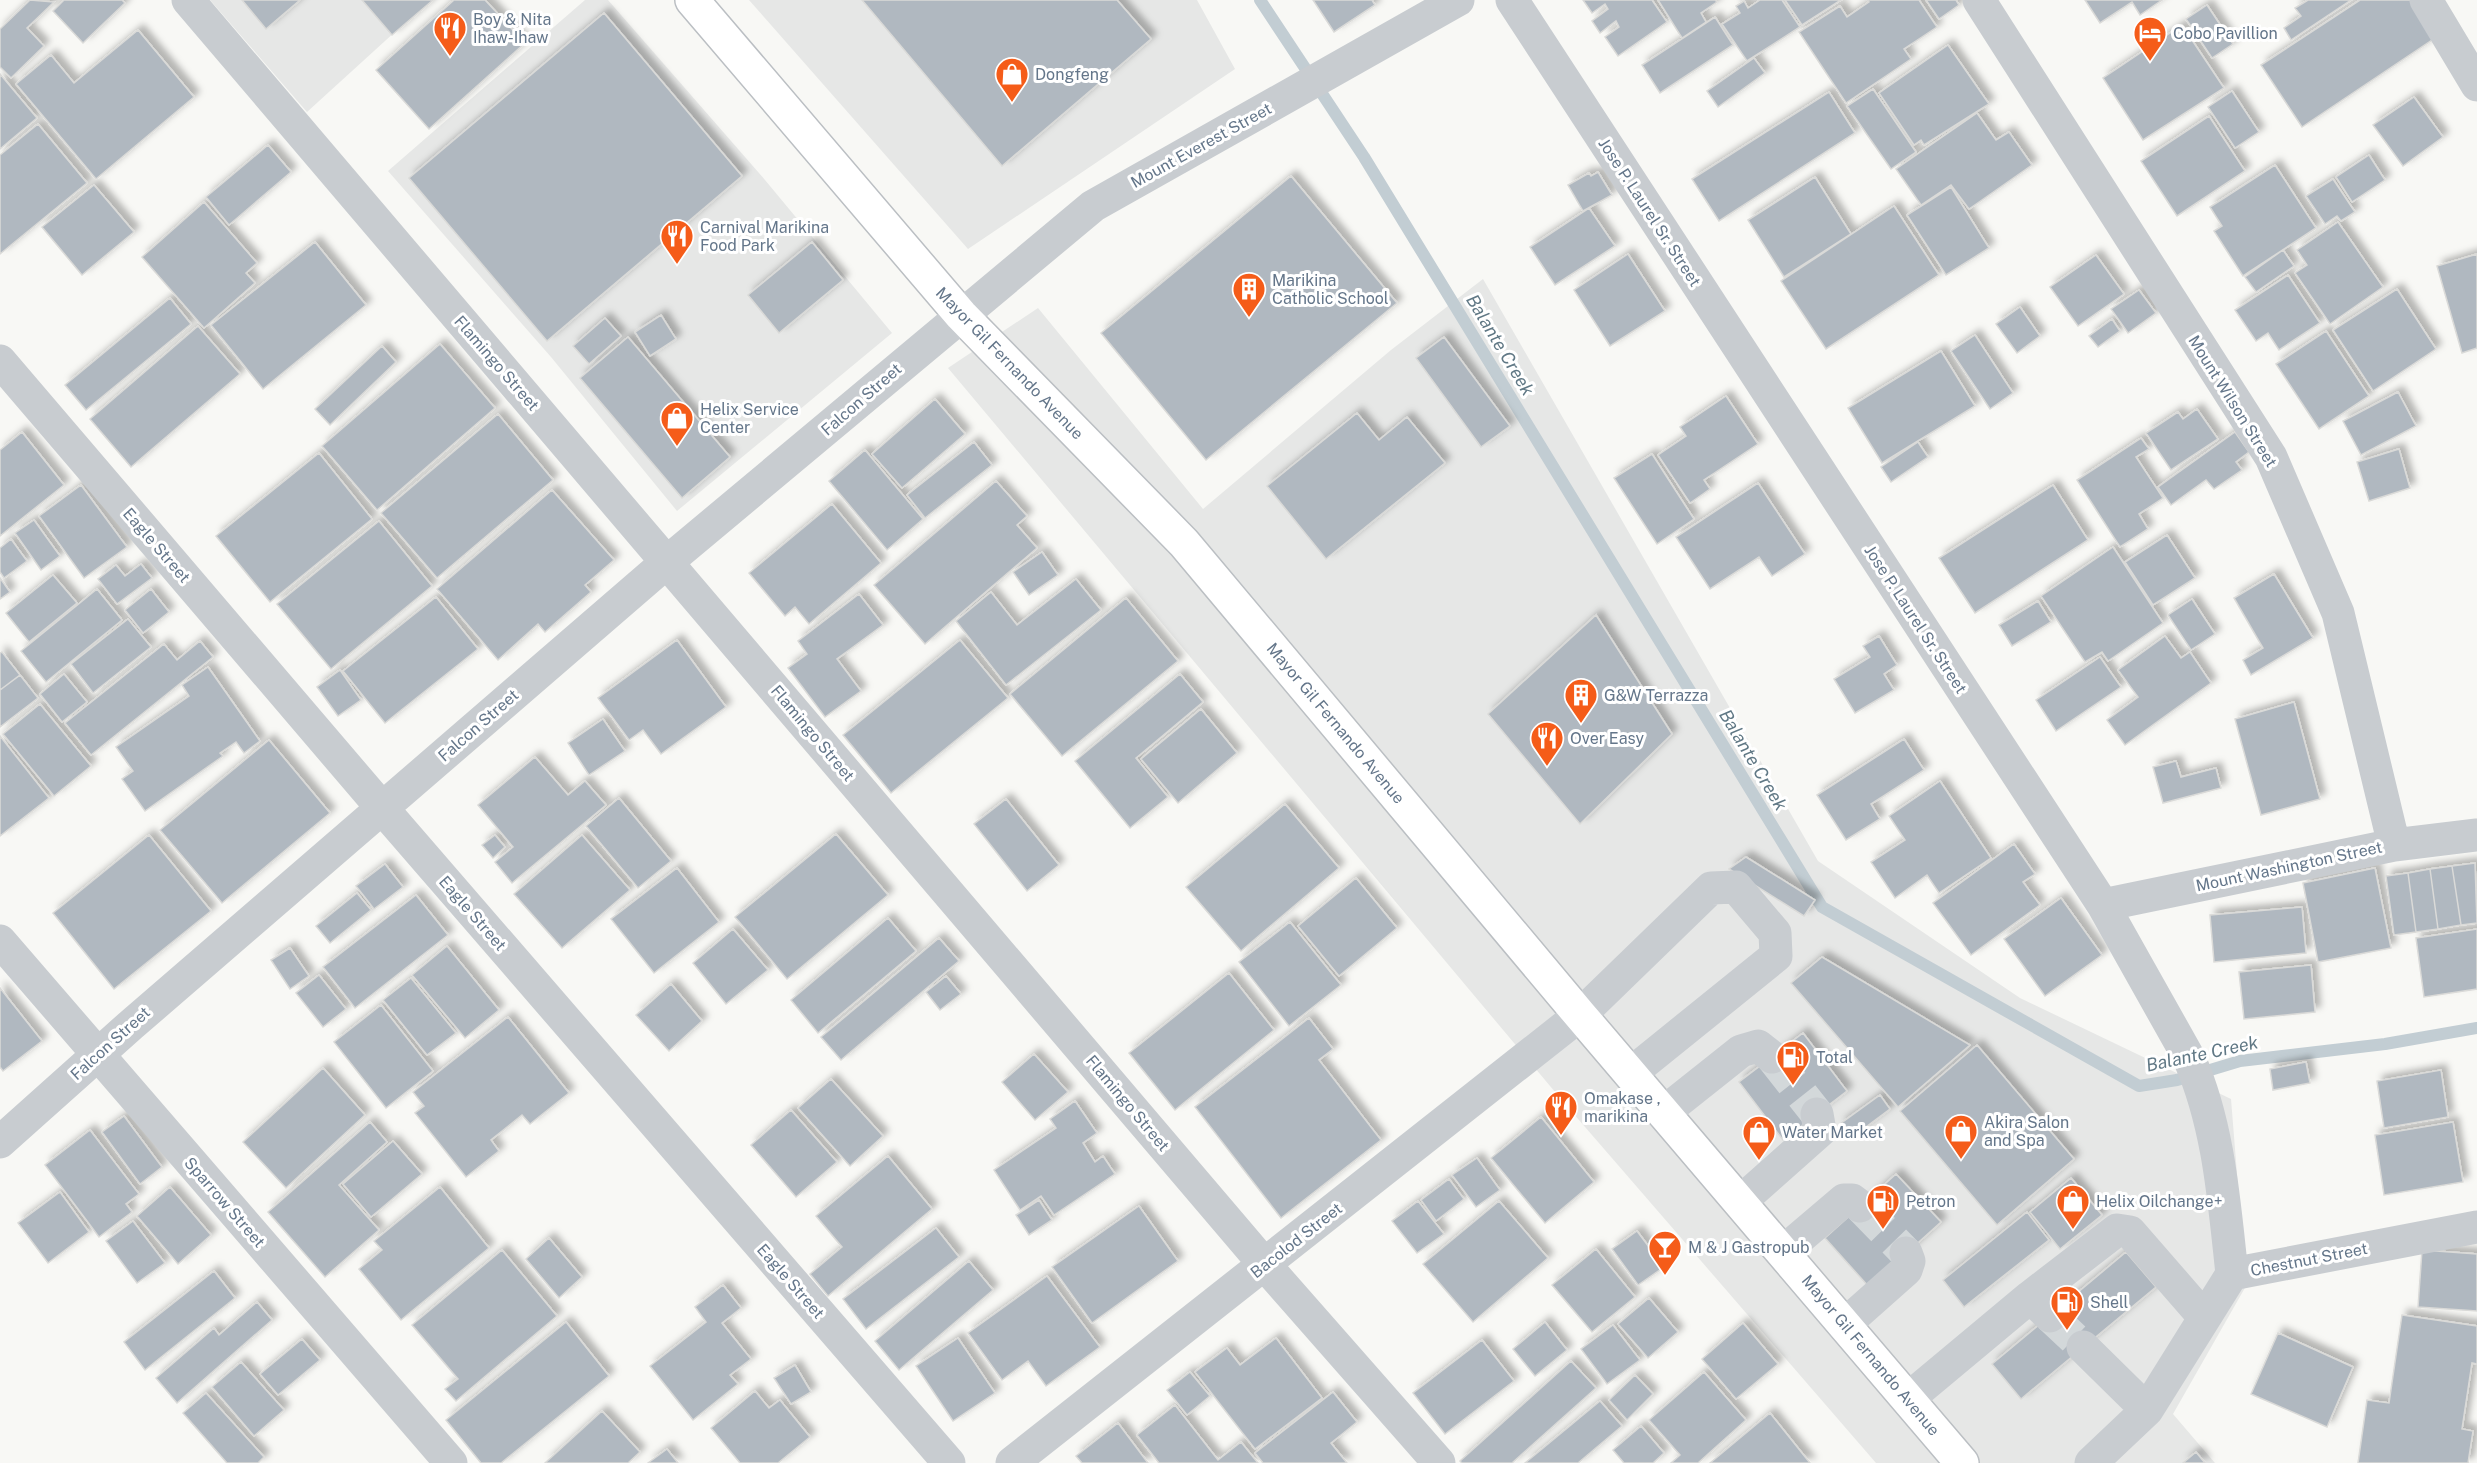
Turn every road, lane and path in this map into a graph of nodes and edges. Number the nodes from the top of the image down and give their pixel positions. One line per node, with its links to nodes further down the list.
1 (188, 0): 10 (street, Flamingo Street)
2 (692, 0): 8 (main road, Mayor Gil Fernando Avenue)
3 (1458, 0): 8 (street, Mount Everest Street)
4 (1512, 0): 14 (street, Jose P. Laurel Sr. Street)
5 (1979, 0): 13 (street, Mount Wilson Street)
6 (2426, 0): 7 (street)
7 (2477, 85)
8 (961, 315): 10 (street, Falcon Street); 16 (main road, Mayor Gil Fernando Avenue)
9 (0, 361): 11 (street, Eagle Street)
10 (667, 562): 11 (street, Falcon Street); 28 (street, Flamingo Street)
11 (382, 808): 17 (street, Falcon Street); 36 (street, Eagle Street)
12 (2477, 835): 13 (street, Mount Washington Street)
13 (2394, 845): 14 (street, Mount Washington Street)
14 (2103, 905): 29 (street, Jose P. Laurel Sr. Street)
15 (0, 941): 17 (street, Sparrow Street)
16 (1580, 1015): 19 (main road, Mayor Gil Fernando Avenue); 19 (street, Bacolod Street); 28 (street, Bacolod Street)
17 (97, 1054): 22 (street, Falcon Street); 35 (street, Sparrow Street)
18 (1772, 1057): 20 (street)
19 (1630, 1074): 20 (main road, Mayor Gil Fernando Avenue)
20 (1663, 1113): 23 (main road, Mayor Gil Fernando Avenue)
21 (1817, 1114): 23 (street)
22 (0, 1142)
23 (1740, 1202): 26 (main road, Mayor Gil Fernando Avenue)
24 (1860, 1206): 26 (street)
25 (2477, 1227): 29 (street, Chestnut Street)
26 (1783, 1252): 31 (main road, Mayor Gil Fernando Avenue)
27 (1906, 1253): 31 (street)
28 (1265, 1264): 37 (street, Bacolod Street); 38 (street, Flamingo Street)
29 (2232, 1274): 30 (street, Chestnut Street)
30 (2203, 1316): 33 (street); 34 (street, Chestnut Street)
31 (1844, 1324): 33 (main road, Mayor Gil Fernando Avenue)
32 (2083, 1347): 34 (street)
33 (1908, 1398): 39 (main road, Mayor Gil Fernando Avenue)
34 (2147, 1410): 40 (street, Chestnut Street)
35 (451, 1463)
36 (949, 1463)
37 (1012, 1463)
38 (1439, 1463)
39 (1962, 1463)
40 (2091, 1463)

